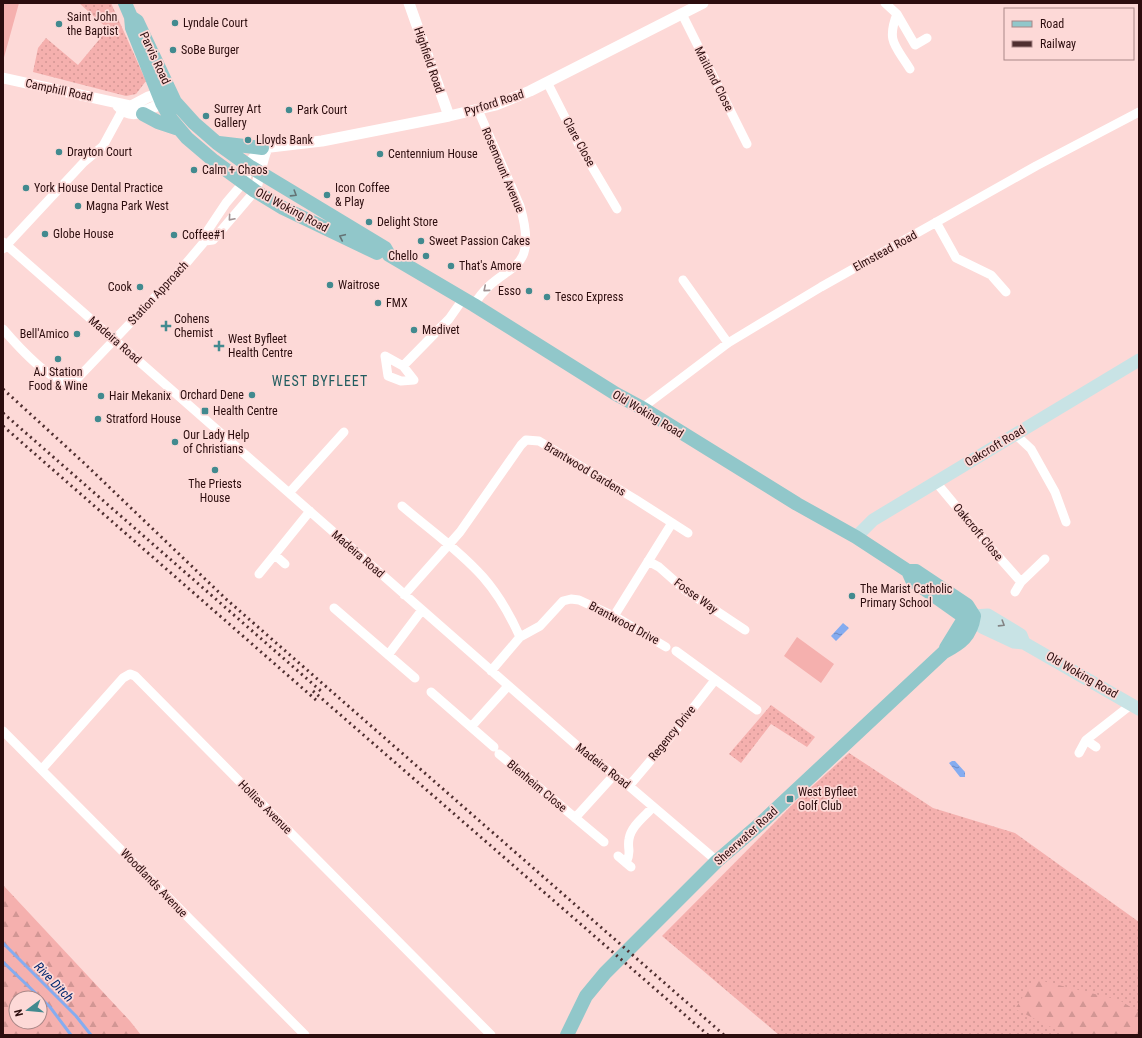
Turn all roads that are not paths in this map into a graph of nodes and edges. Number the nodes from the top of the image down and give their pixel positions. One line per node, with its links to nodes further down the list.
1 (125, 3): 11 (main road, Parvis Road)
2 (409, 3): 16 (street, Highfield Road)
3 (703, 3): 5 (street, Pyrford Road)
4 (885, 3): 6 (street)
5 (682, 14): 10 (street, Pyrford Road); 19 (street, Maitland Close)
6 (897, 14): 7 (street); 8 (street)
7 (927, 38)
8 (910, 69)
9 (3, 78): 12 (street, Camphill Road)
10 (548, 82): 13 (street, Pyrford Road); 25 (street, Clare Close)
11 (166, 97): 12 (street, Camphill Road); 15 (street); 17 (main road, Old Woking Road); 18 (main road, Old Woking Road)
12 (118, 107): 15 (street, Camphill Road); 28 (street)
13 (478, 110): 16 (street, Pyrford Road); 32 (street, Rosemount Avenue, one-way to 32)
14 (1139, 112): 26 (street, Elmstead Road)
15 (143, 114): 17 (main road)
16 (448, 116): 20 (street, Pyrford Road)
17 (179, 129): 23 (main road, Old Woking Road)
18 (217, 143): 20 (main road); 21 (main road, Old Woking Road)
19 (747, 144)
20 (265, 148): 21 (street); 22 (street)
21 (249, 166): 22 (main road, Old Woking Road); 23 (street)
22 (261, 174): 24 (street); 29 (main road, Old Woking Road, one-way to 29)
23 (243, 183): 24 (main road, Old Woking Road); 27 (street, Station Approach)
24 (255, 191): 27 (street, Station Approach, one-way to 27); 29 (main road, Old Woking Road, one-way to 24)
25 (617, 202)
26 (936, 222): 31 (street); 35 (street, Elmstead Road)
27 (205, 241): 34 (street, Station Approach)
28 (4, 245): 34 (street, Madeira Road)
29 (389, 255): 32 (main road, Old Woking Road)
30 (683, 280): 35 (street)
31 (1006, 292)
32 (468, 302): 37 (street, Rosemount Avenue); 38 (main road, Old Woking Road)
33 (3, 329): 34 (street, Station Approach)
34 (114, 340): 42 (street, Madeira Road)
35 (728, 343): 38 (street, Elmstead Road)
36 (1139, 360): 40 (main road, Oakcroft Road)
37 (403, 366)
38 (642, 408): 48 (main road, Old Woking Road)
39 (344, 432): 42 (street)
40 (1015, 434): 41 (main road, Oakcroft Road); 45 (street)
41 (935, 481): 48 (main road, Oakcroft Road); 55 (street, Oakcroft Close)
42 (289, 493): 44 (street, Madeira Road)
43 (402, 506): 49 (street)
44 (310, 511): 50 (street); 57 (street, Madeira Road)
45 (1066, 522)
46 (672, 523): 47 (street, Brantwood Gardens); 49 (street, Brantwood Gardens); 52 (street)
47 (688, 533)
48 (856, 537): 61 (main road, Old Woking Road)
49 (449, 546): 57 (street, Brantwood Gardens); 63 (street)
50 (275, 555): 53 (street); 54 (street)
51 (1045, 559): 55 (street)
52 (648, 561): 60 (street); 62 (street, Fosse Way)
53 (285, 564)
54 (259, 574)
55 (1021, 582): 56 (street)
56 (1015, 592)
57 (404, 595): 59 (street, Madeira Road)
58 (334, 608): 66 (street)
59 (422, 610): 66 (street); 67 (street, Madeira Road)
60 (614, 616): 63 (street, Brantwood Drive); 64 (street, Brantwood Drive)
61 (974, 616): 72 (main road, Old Woking Road); 86 (main road, Sheerwater Road)
62 (745, 630)
63 (520, 637): 67 (street, Brantwood Drive)
64 (666, 647)
65 (676, 651): 69 (street)
66 (388, 655): 68 (street)
67 (492, 671): 70 (street, Madeira Road)
68 (414, 678)
69 (715, 680): 73 (street); 81 (street, Regency Drive)
70 (508, 686): 74 (street); 80 (street, Madeira Road)
71 (431, 692): 74 (street, Blenheim Close)
72 (1135, 706): 76 (street)
73 (757, 710)
74 (471, 728): 83 (street, Blenheim Close)
75 (3, 731): 79 (street, Woodlands Avenue)
76 (1086, 740): 77 (street); 78 (street)
77 (1096, 747)
78 (1079, 753)
79 (42, 769): 87 (street, Woodlands Avenue); 88 (street, Hollies Avenue)
80 (614, 775): 81 (street, Madeira Road); 83 (street, Blenheim Close)
81 (628, 786): 82 (street, Madeira Road)
82 (653, 806): 85 (street); 86 (street, Madeira Road)
83 (576, 818): 84 (street, Blenheim Close)
84 (604, 842)
85 (618, 856)
86 (716, 861): 89 (main road, Sheerwater Road)
87 (305, 1035)
88 (490, 1035)
89 (567, 1035)

